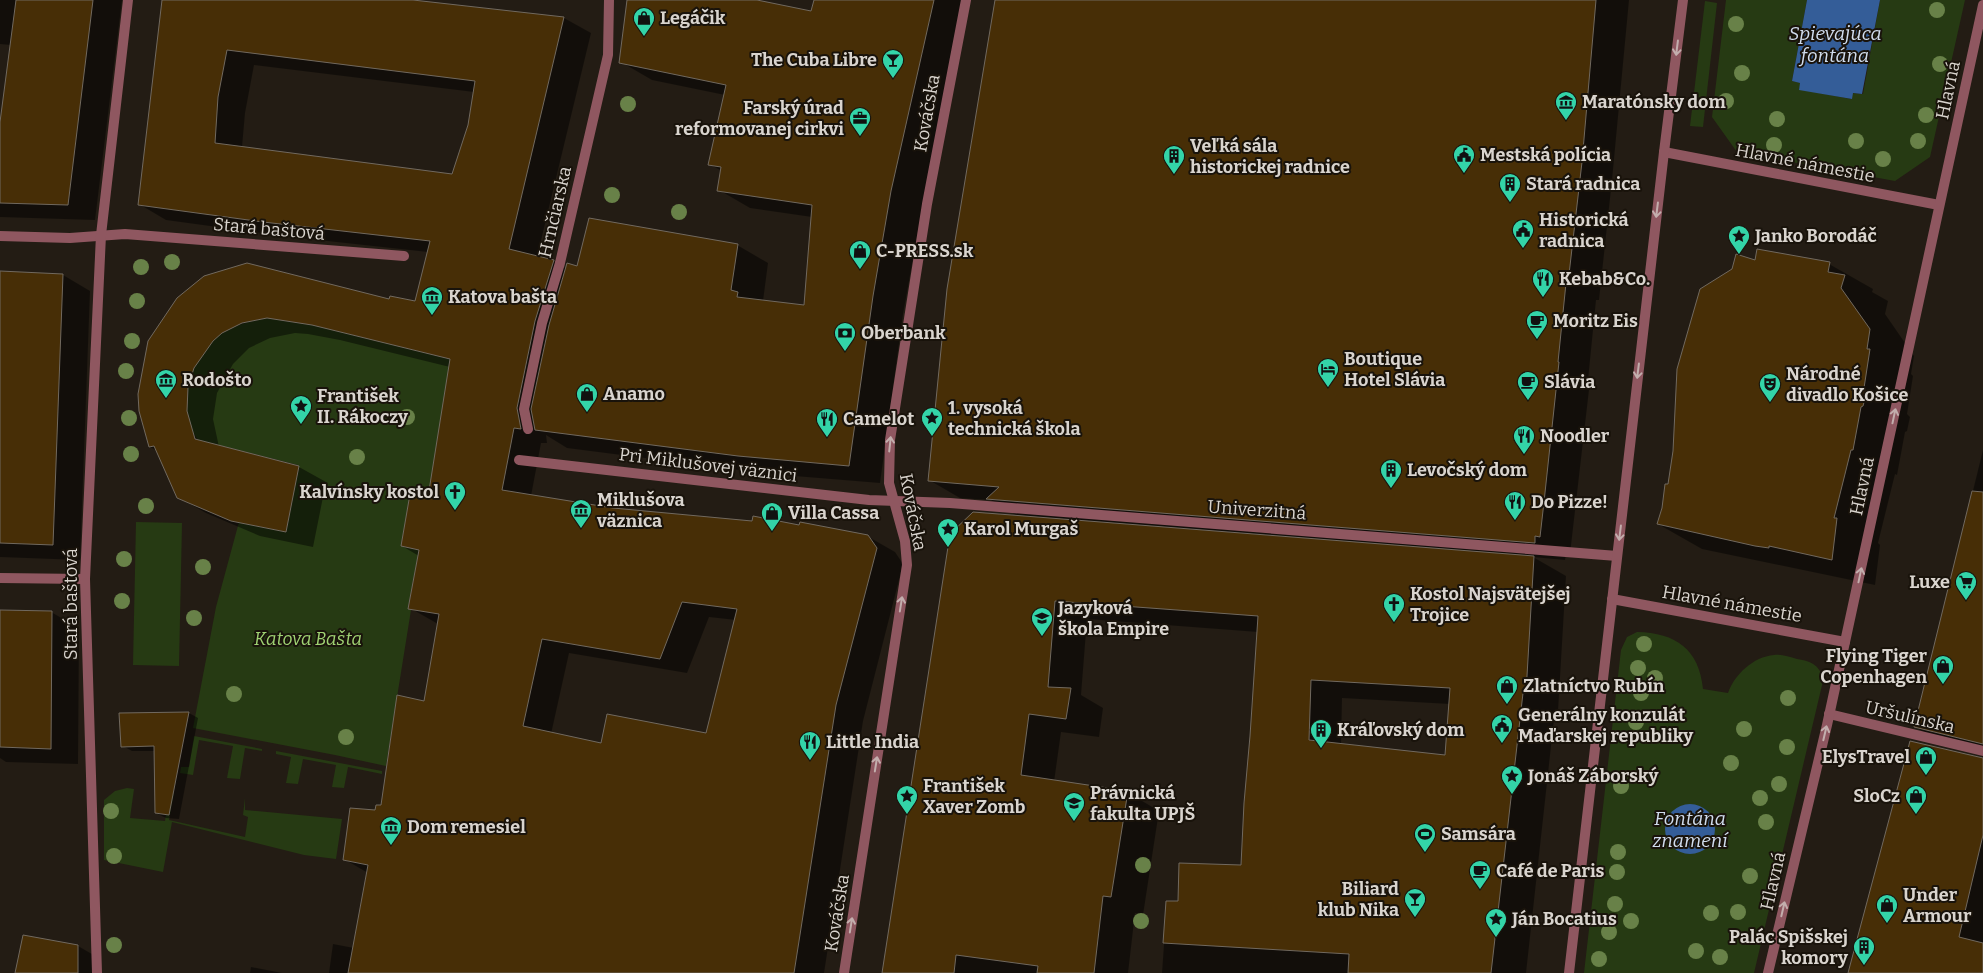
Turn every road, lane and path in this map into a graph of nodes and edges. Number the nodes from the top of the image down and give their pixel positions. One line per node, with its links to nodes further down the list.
1 (128, 0): 8 (street, Stará baštová)
2 (609, 0): 11 (street, Hrnčiarska)
3 (966, 0): 13 (street, Kováčska, one-way to 3)
4 (1683, 0): 6 (street, one-way to 6)
5 (1983, 5): 7 (street, Hlavná)
6 (1664, 152): 7 (street, Hlavné námestie); 14 (street, one-way to 14)
7 (1939, 205): 18 (street, Hlavná, one-way to 7)
8 (102, 235): 9 (street); 10 (street, Stará baštová); 16 (street, Stará baštová)
9 (0, 236)
10 (404, 256)
11 (528, 429)
12 (519, 460): 13 (street, Pri Miklušovej väznici)
13 (893, 501): 14 (street, Univerzitná); 22 (street, Kováčska, one-way to 13)
14 (1617, 556): 17 (street)
15 (0, 578): 16 (street)
16 (85, 579): 21 (street, Stará baštová)
17 (1612, 599): 18 (street, Hlavné námestie); 23 (street)
18 (1845, 642): 19 (street, Hlavná)
19 (1829, 714): 20 (street, Uršulínska); 24 (street, Hlavná, one-way to 19)
20 (1983, 751)
21 (97, 973)
22 (844, 973)
23 (1569, 973)
24 (1768, 973)

